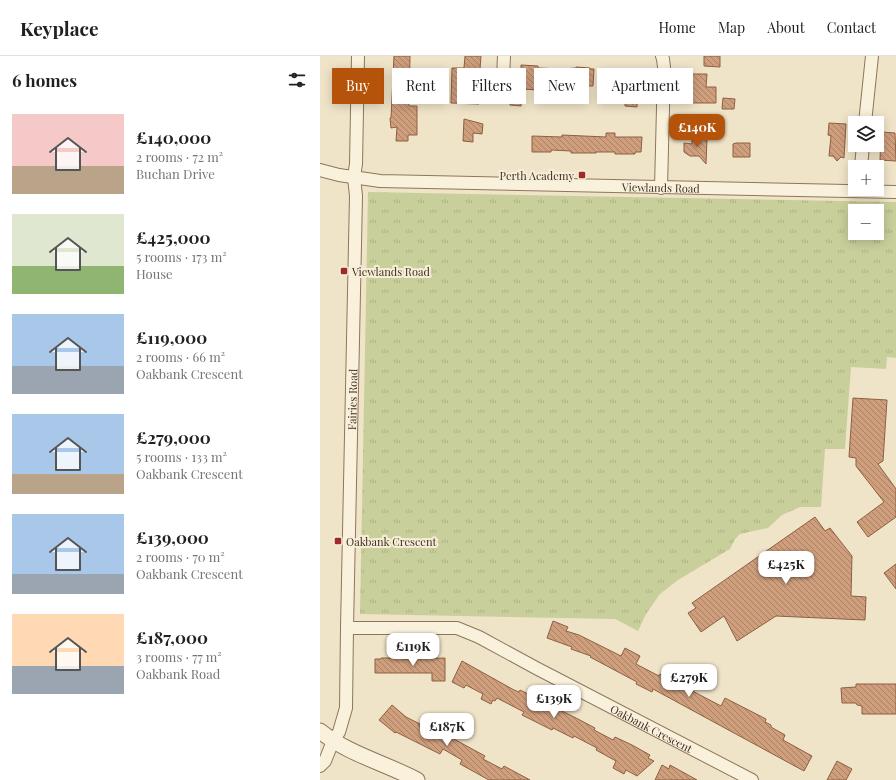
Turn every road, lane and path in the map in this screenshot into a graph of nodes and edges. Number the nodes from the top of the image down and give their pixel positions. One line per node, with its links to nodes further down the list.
1 (358, 56): 8 (street, Fairies Road)
2 (504, 56): 5 (street)
3 (662, 56): 9 (street)
4 (872, 56): 6 (street)
5 (503, 68)
6 (865, 116)
7 (320, 170): 8 (street, Viewlands Road)
8 (354, 177): 9 (street, Viewlands Road); 13 (street, Fairies Road)
9 (662, 188): 10 (street, Viewlands Road)
10 (848, 190)
11 (884, 191): 12 (street, Viewlands Road)
12 (896, 192)
13 (347, 628): 15 (street, Fairies Road); 18 (street, Oakbank Crescent)
14 (320, 731): 15 (street)
15 (333, 741): 16 (street, Fairies Road); 17 (street)
16 (320, 766)
17 (417, 780)
18 (752, 780)

